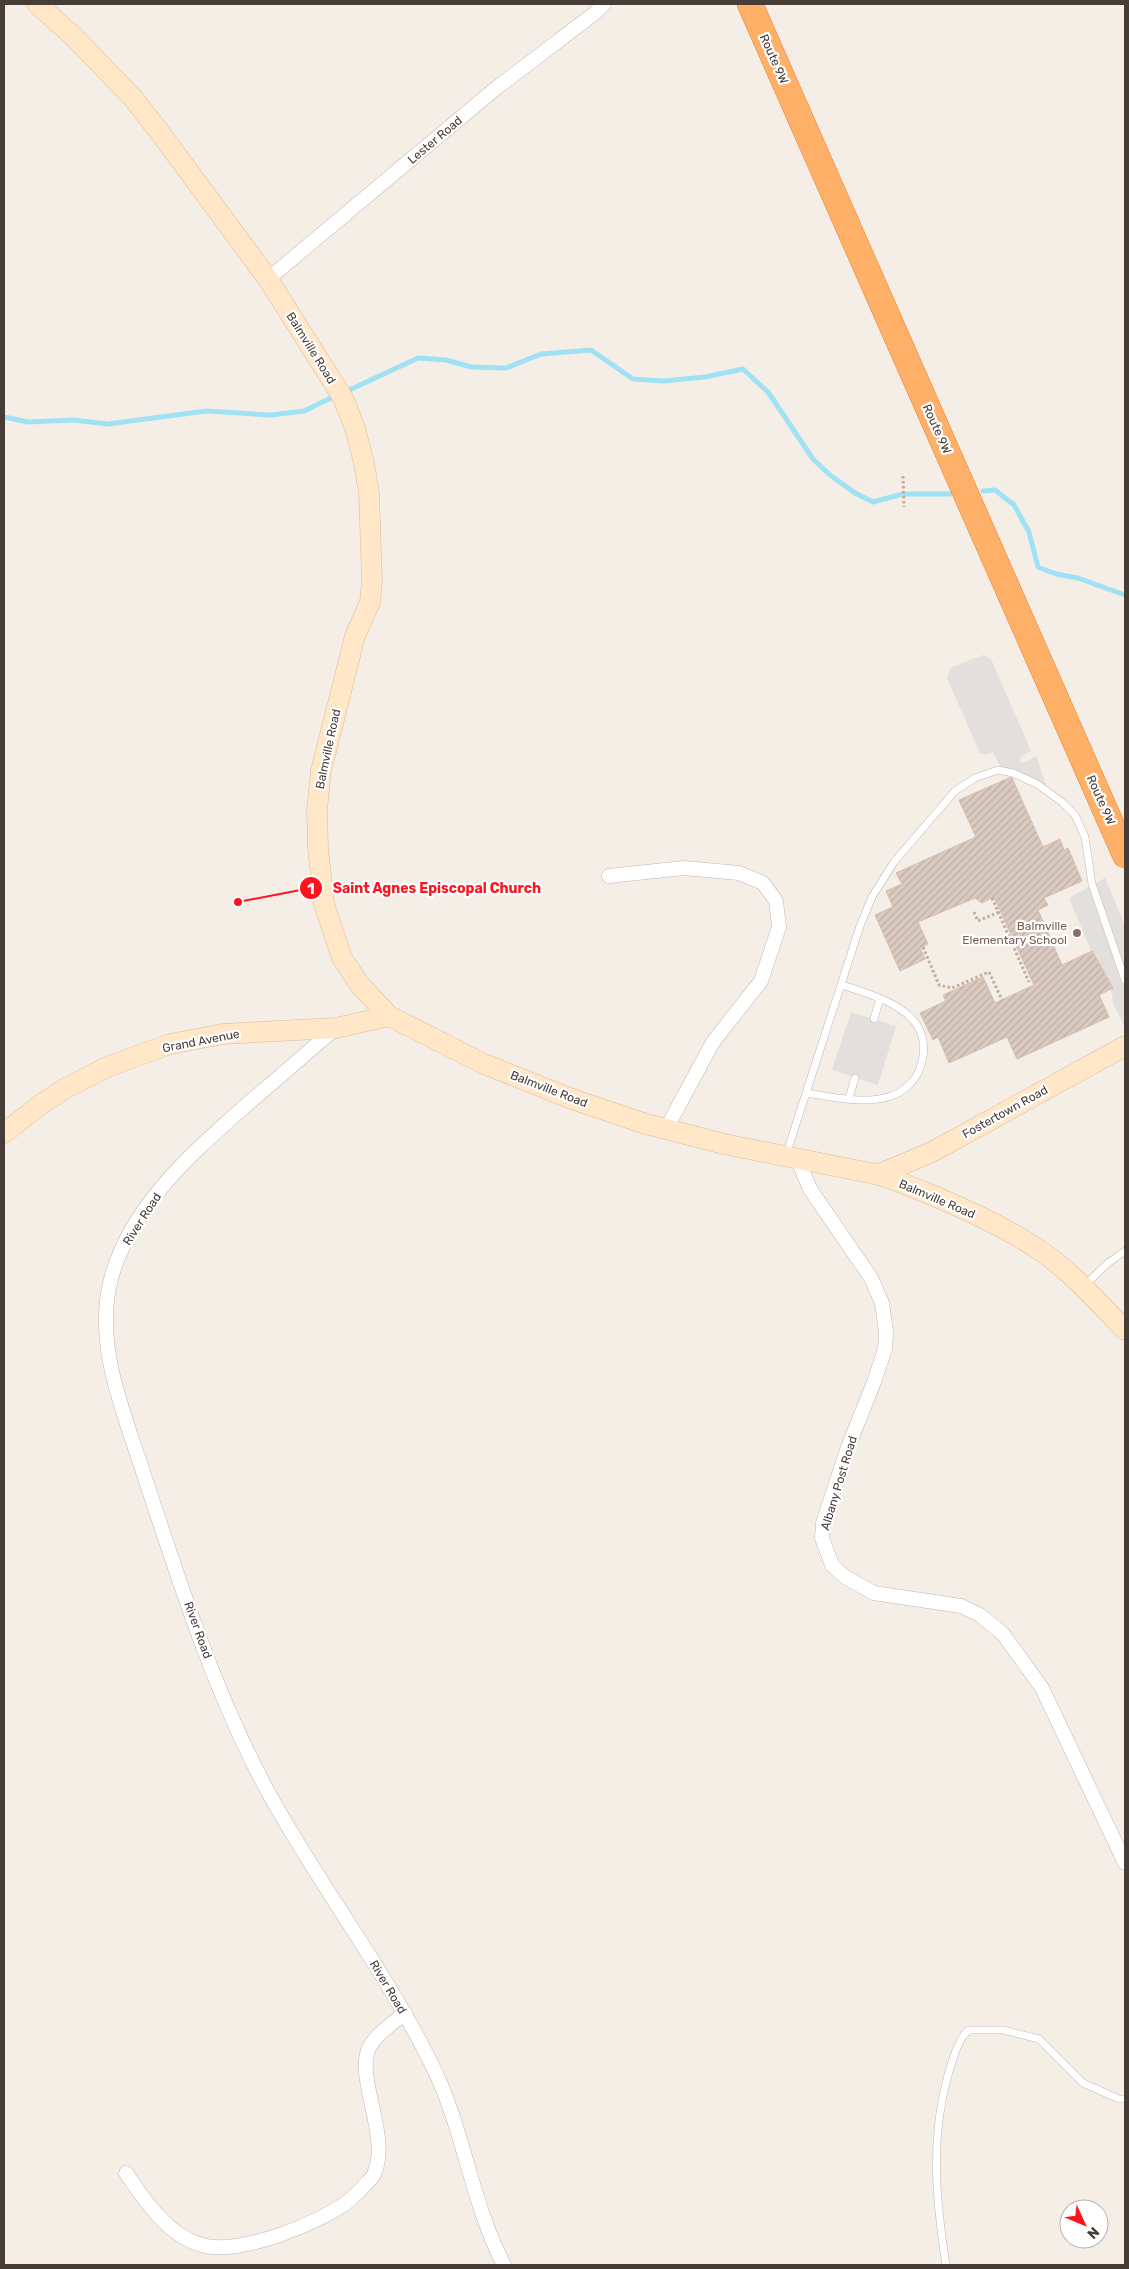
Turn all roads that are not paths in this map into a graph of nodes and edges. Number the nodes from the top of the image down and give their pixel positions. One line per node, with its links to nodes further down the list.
1 (37, 4): 4 (street, Balmville Road)
2 (604, 4): 4 (street, Lester Road)
3 (750, 4): 5 (highway, Route 9W)
4 (268, 280): 10 (street, Balmville Road)
5 (1125, 855)
6 (609, 876): 17 (street)
7 (1125, 980): 8 (lane)
8 (842, 985): 9 (lane); 15 (lane)
9 (880, 998): 11 (lane); 16 (lane)
10 (389, 1016): 12 (street, Grand Avenue); 17 (street, Balmville Road)
11 (874, 1019)
12 (336, 1028): 18 (street, Grand Avenue); 25 (street, River Road)
13 (1125, 1046): 20 (street, Fostertown Road)
14 (855, 1078): 16 (lane)
15 (806, 1093): 16 (lane); 19 (lane)
16 (849, 1098)
17 (666, 1129): 19 (street, Balmville Road)
18 (4, 1133)
19 (791, 1157): 20 (street, Balmville Road); 24 (street, Albany Post Road)
20 (882, 1173): 22 (street, Balmville Road)
21 (1125, 1251): 22 (lane)
22 (1083, 1286): 23 (street, Balmville Road)
23 (1125, 1330)
24 (1125, 1863)
25 (404, 2013): 27 (street); 28 (street, River Road)
26 (1125, 2100): 29 (lane)
27 (126, 2174)
28 (504, 2265)
29 (946, 2265)

